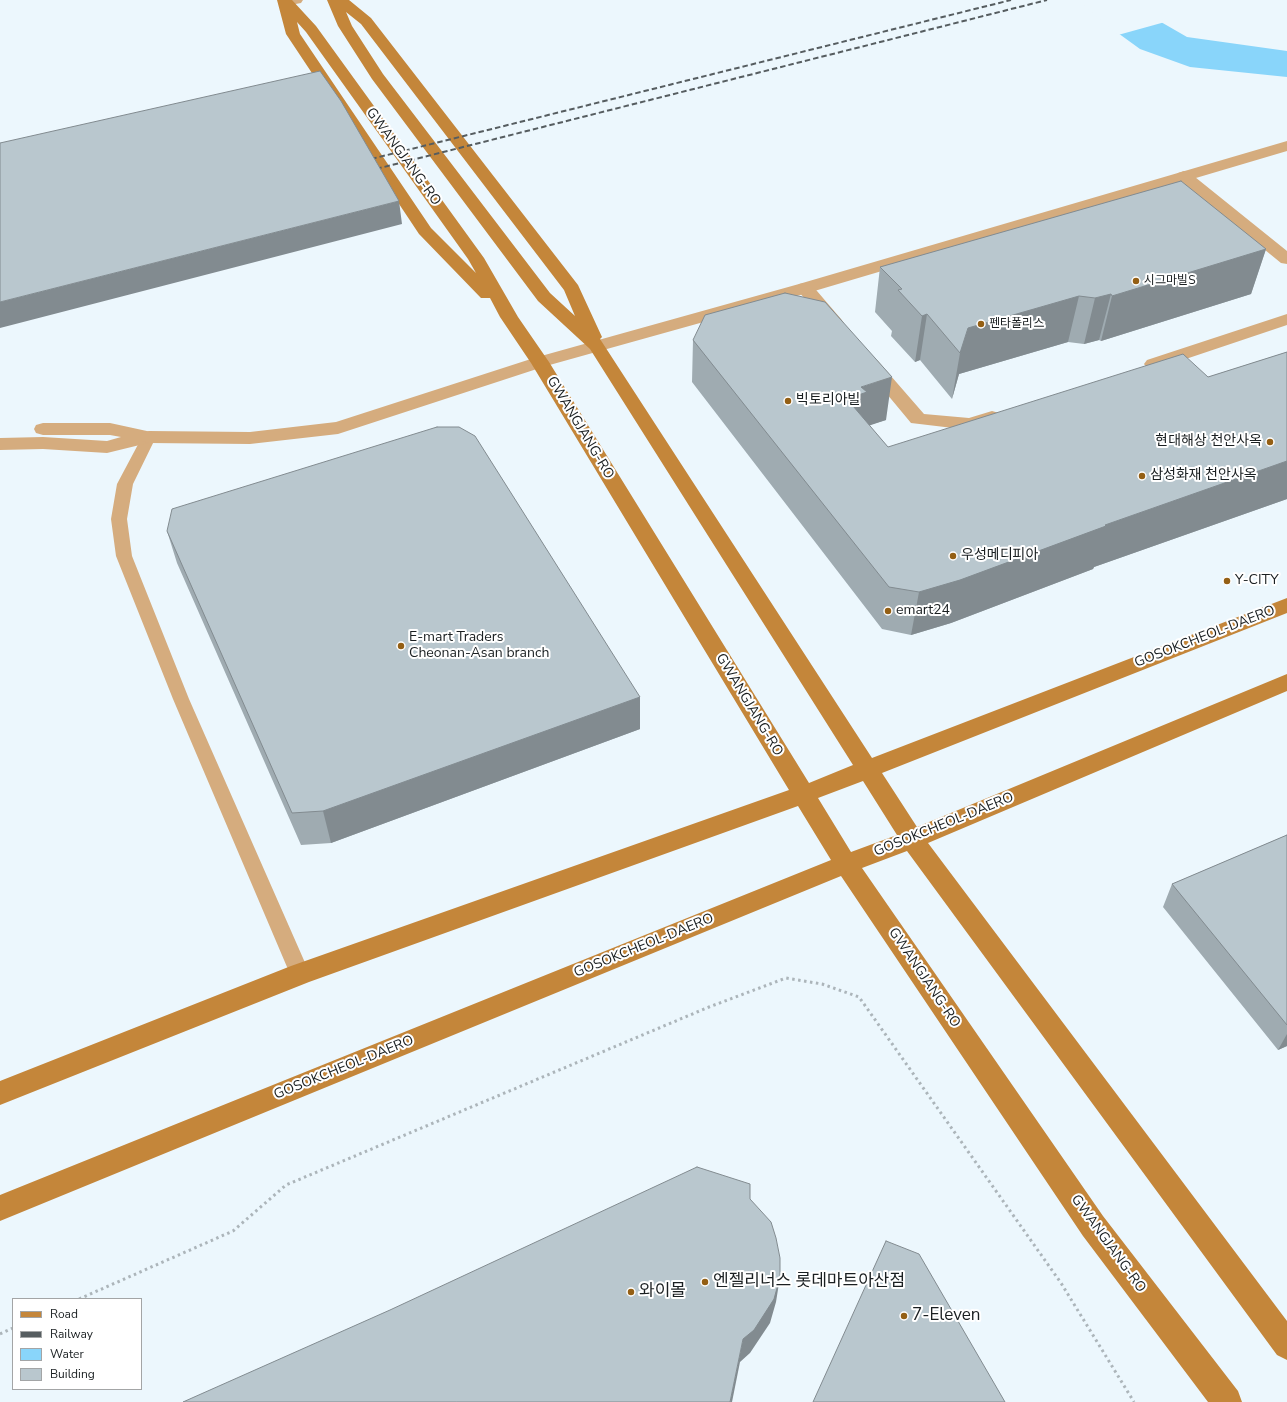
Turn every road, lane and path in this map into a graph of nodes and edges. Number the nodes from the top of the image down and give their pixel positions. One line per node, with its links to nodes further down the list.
1 (334, 0): 11 (main road, GWANGJANG-RO)
2 (340, 0): 11 (main road)
3 (288, 1): 8 (main road, GWANGJANG-RO); 8 (main road)
4 (1287, 146): 5 (street)
5 (1184, 176): 6 (street); 7 (street)
6 (1287, 259)
7 (805, 288): 10 (street); 11 (street)
8 (510, 316): 13 (main road, GWANGJANG-RO)
9 (1287, 320): 14 (street)
10 (846, 336)
11 (597, 346): 13 (street); 21 (main road, GWANGJANG-RO)
12 (862, 353): 15 (street)
13 (540, 362): 17 (street); 22 (main road, GWANGJANG-RO)
14 (1136, 369)
15 (1008, 412)
16 (0, 430): 17 (street)
17 (149, 437): 18 (street); 25 (lane)
18 (0, 444)
19 (1287, 605): 21 (main road, GOSOKCHEOL-DAERO)
20 (1287, 682): 23 (main road, GOSOKCHEOL-DAERO)
21 (866, 770): 22 (main road, GOSOKCHEOL-DAERO); 23 (main road, GWANGJANG-RO)
22 (804, 794): 24 (main road, GWANGJANG-RO); 25 (main road, GOSOKCHEOL-DAERO)
23 (912, 839): 24 (main road, GOSOKCHEOL-DAERO); 31 (main road, GWANGJANG-RO)
24 (846, 864): 27 (main road, GOSOKCHEOL-DAERO); 33 (main road, GWANGJANG-RO)
25 (300, 974): 26 (main road, GOSOKCHEOL-DAERO)
26 (0, 1093)
27 (0, 1208)
28 (81, 1298): 32 (path)
29 (12, 1328): 30 (path)
30 (0, 1334)
31 (1287, 1344)
32 (1134, 1402)
33 (1227, 1402)

